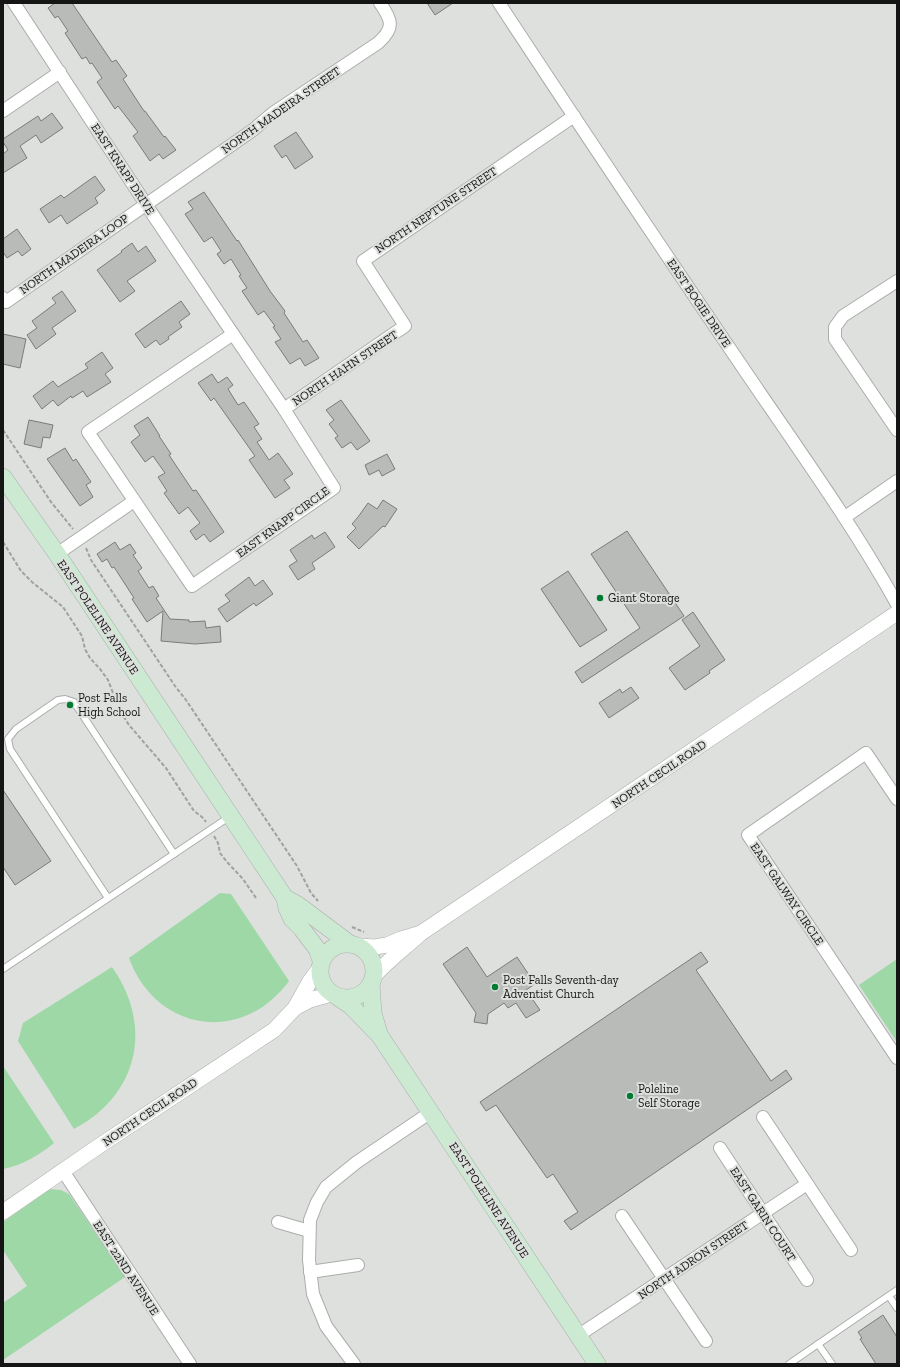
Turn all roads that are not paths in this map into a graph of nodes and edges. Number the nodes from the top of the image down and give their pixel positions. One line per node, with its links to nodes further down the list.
1 (14, 3): 4 (street, EAST KNAPP DRIVE)
2 (380, 3): 7 (street, NORTH MADEIRA STREET)
3 (499, 3): 6 (street, EAST BOGIE DRIVE)
4 (60, 72): 5 (street); 7 (street, EAST KNAPP DRIVE)
5 (3, 111)
6 (574, 116): 10 (street, NORTH NEPTUNE STREET); 17 (street, EAST BOGIE DRIVE)
7 (146, 204): 9 (street, NORTH MADEIRA LOOP); 11 (street, EAST KNAPP DRIVE)
8 (897, 281): 13 (street)
9 (3, 298)
10 (405, 326): 12 (street, NORTH HAHN STREET)
11 (233, 334): 12 (street, EAST KNAPP CIRCLE); 16 (street, EAST KNAPP CIRCLE)
12 (284, 409): 16 (street, EAST KNAPP CIRCLE)
13 (897, 430)
14 (3, 477): 18 (main road, EAST POLELINE AVENUE)
15 (897, 481): 17 (street)
16 (134, 501): 18 (street)
17 (845, 517): 19 (street, EAST BOGIE DRIVE)
18 (57, 554): 22 (main road, EAST POLELINE AVENUE)
19 (897, 604)
20 (897, 613): 26 (street, NORTH CECIL ROAD)
21 (897, 799): 34 (street, EAST GALWAY CIRCLE)
22 (230, 816): 23 (lane); 25 (main road, EAST POLELINE AVENUE)
23 (174, 854): 24 (lane); 24 (lane)
24 (108, 898): 29 (lane)
25 (285, 898): 27 (main road, EAST POLELINE AVENUE); 28 (main road, EAST POLELINE AVENUE)
26 (421, 933): 27 (street, NORTH CECIL ROAD); 30 (street, NORTH CECIL ROAD)
27 (359, 941): 28 (main road); 30 (main road)
28 (320, 965): 31 (main road); 32 (street, NORTH CECIL ROAD)
29 (3, 969)
30 (372, 980): 31 (main road); 33 (main road, EAST POLELINE AVENUE)
31 (335, 996): 32 (street, NORTH CECIL ROAD); 33 (main road, EAST POLELINE AVENUE)
32 (294, 1008): 38 (street, NORTH CECIL ROAD)
33 (380, 1036): 35 (main road, EAST POLELINE AVENUE)
34 (897, 1058)
35 (431, 1112): 44 (street); 53 (main road, EAST POLELINE AVENUE)
36 (763, 1118): 39 (street)
37 (720, 1148): 41 (street, EAST GARIN COURT)
38 (62, 1171): 40 (street, NORTH CECIL ROAD); 56 (street, EAST 22ND AVENUE)
39 (807, 1184): 41 (street, NORTH ADRON STREET); 45 (street)
40 (3, 1212)
41 (763, 1213): 48 (street, NORTH ADRON STREET); 49 (street, EAST GARIN COURT)
42 (622, 1216): 48 (street)
43 (278, 1222): 44 (street)
44 (309, 1231): 47 (street)
45 (851, 1250)
46 (358, 1265): 47 (street)
47 (310, 1272): 57 (street)
48 (664, 1278): 53 (street, NORTH ADRON STREET); 54 (street)
49 (807, 1280)
50 (897, 1290): 51 (lane)
51 (889, 1296): 52 (lane); 55 (lane)
52 (897, 1308)
53 (579, 1335): 58 (main road, EAST POLELINE AVENUE)
54 (706, 1341)
55 (818, 1344): 59 (lane); 60 (lane)
56 (190, 1364)
57 (354, 1364)
58 (597, 1364)
59 (789, 1364)
60 (832, 1364)

